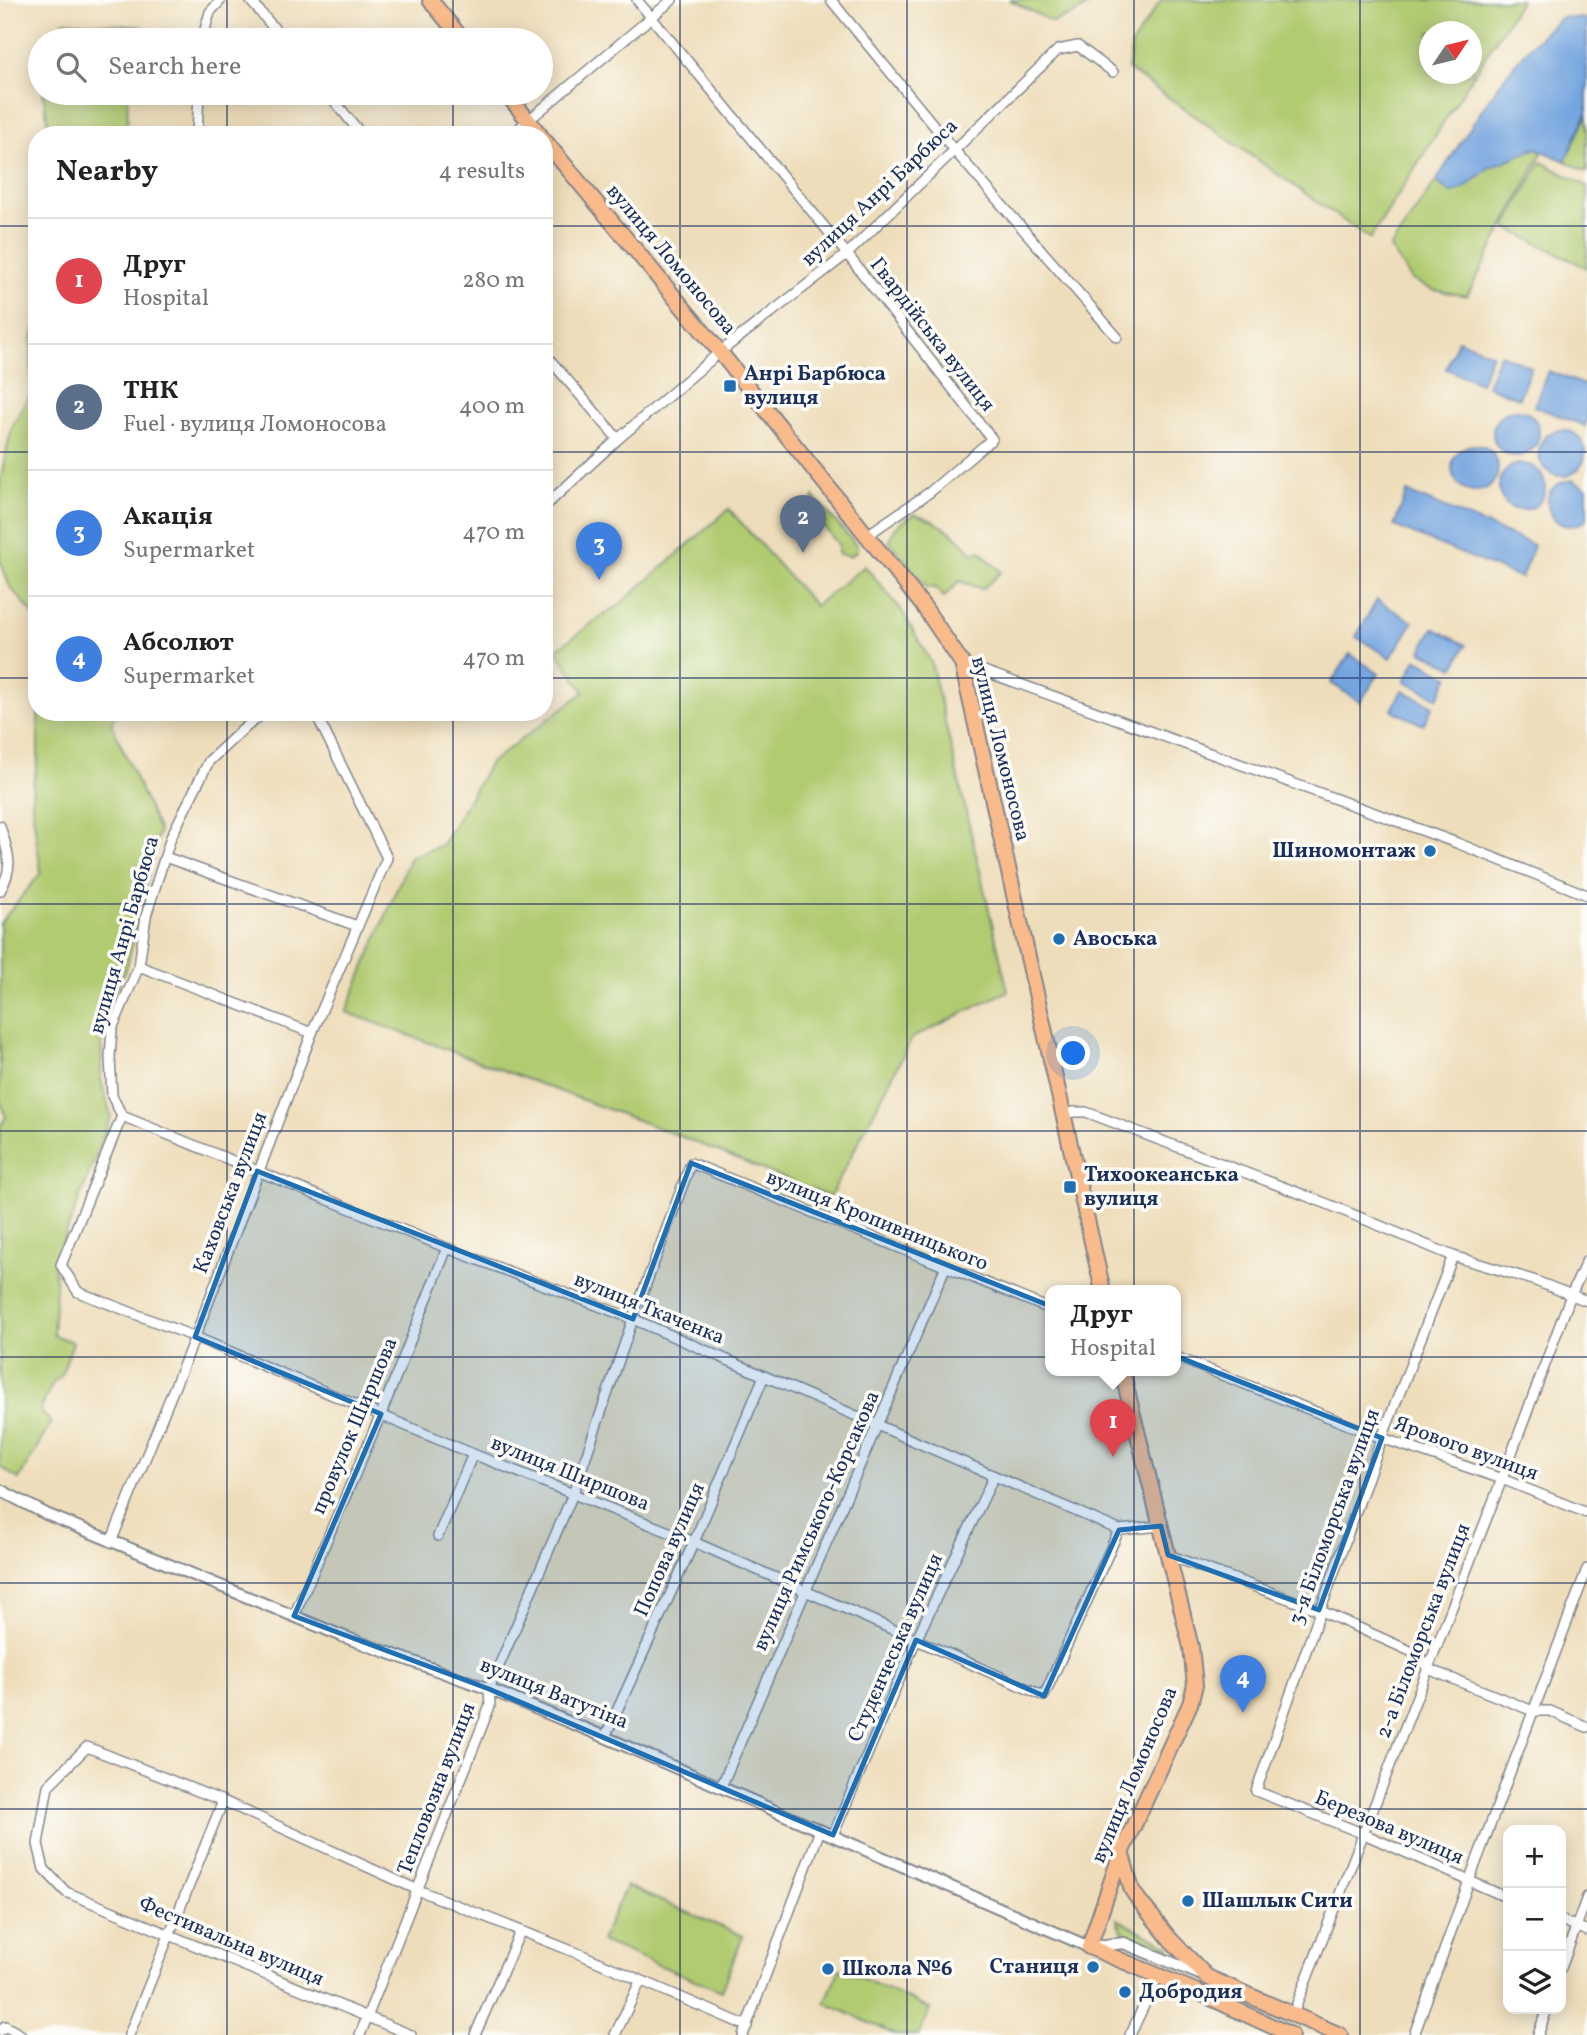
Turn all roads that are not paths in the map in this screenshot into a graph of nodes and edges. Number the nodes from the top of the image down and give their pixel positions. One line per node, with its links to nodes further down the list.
1 (221, 0): 8 (street)
2 (250, 0): 9 (street)
3 (430, 0): 10 (main road)
4 (637, 0): 7 (street, Гвардійська вулиця)
5 (672, 0): 7 (street)
6 (831, 0): 22 (street)
7 (650, 17): 12 (street); 24 (street, Гвардійська вулиця)
8 (205, 28)
9 (274, 28)
10 (453, 28)
11 (1114, 72): 22 (street, вулиця Анрі Барбюса)
12 (553, 100)
13 (198, 105): 18 (street)
14 (338, 105): 19 (street)
15 (515, 105): 17 (main road)
16 (547, 105): 17 (street)
17 (528, 121): 20 (street); 21 (main road)
18 (197, 126)
19 (355, 126)
20 (522, 126)
21 (532, 126)
22 (954, 150): 24 (street, вулиця Анрі Барбюса); 25 (street)
23 (553, 151): 26 (main road, вулиця Ломоносова)
24 (847, 254): 26 (street, вулиця Анрі Барбюса); 30 (street, Гвардійська вулиця)
25 (1118, 337)
26 (720, 352): 28 (street, вулиця Анрі Барбюса); 30 (main road, вулиця Ломоносова)
27 (553, 363): 28 (street)
28 (618, 439): 29 (street, вулиця Анрі Барбюса)
29 (553, 499)
30 (866, 537): 31 (main road, вулиця Ломоносова)
31 (962, 663): 37 (street); 41 (main road, вулиця Ломоносова)
32 (254, 721): 35 (street, вулиця Анрі Барбюса)
33 (319, 721): 38 (street, Каховська вулиця)
34 (0, 826): 36 (street)
35 (165, 857): 38 (street); 39 (street, вулиця Анрі Барбюса)
36 (0, 891)
37 (1587, 895)
38 (357, 926): 40 (street, Каховська вулиця)
39 (139, 966): 40 (street); 42 (street, вулиця Анрі Барбюса)
40 (312, 1033): 44 (street, Каховська вулиця)
41 (1062, 1115): 46 (street); 49 (main road, вулиця Ломоносова)
42 (122, 1116): 44 (street, вулиця Ткаченка); 54 (street, вулиця Ширшова)
43 (691, 1163): 48 (street, вулиця Кропивницького); 53 (street, Тепловозна вулиця)
44 (257, 1171): 45 (street, вулиця Ткаченка); 54 (street, Каховська вулиця)
45 (446, 1248): 53 (street, вулиця Ткаченка); 58 (street, провулок Ширшова)
46 (1453, 1256): 50 (street); 60 (street, 3-я Біломорська вулиця)
47 (1587, 1260): 50 (street, 2-а Біломорська вулиця)
48 (945, 1268): 52 (street, вулиця Кропивницького); 59 (street, вулиця Римського-Корсакова)
49 (1102, 1285)
50 (1571, 1295): 51 (street); 63 (street, 2-а Біломорська вулиця)
51 (1587, 1301)
52 (1045, 1308)
53 (633, 1319): 56 (street, вулиця Ткаченка); 65 (street, Тепловозна вулиця)
54 (195, 1337): 58 (street, вулиця Ширшова); 70 (street, Каховська вулиця)
55 (1181, 1359): 60 (street, Ярового вулиця)
56 (764, 1376): 59 (street, вулиця Ткаченка); 71 (street, Попова вулиця)
57 (1123, 1376): 67 (main road, вулиця Ломоносова)
58 (381, 1414): 61 (street, вулиця Ширшова); 76 (street, провулок Ширшова)
59 (878, 1425): 62 (street, вулиця Ткаченка); 74 (street, вулиця Римського-Корсакова)
60 (1382, 1438): 63 (street, Ярового вулиця); 75 (street, 3-я Біломорська вулиця)
61 (473, 1454): 65 (street, вулиця Ширшова); 69 (street)
62 (994, 1476): 68 (street, вулиця Ткаченка); 77 (street, Студєнчеська вулиця)
63 (1502, 1479): 66 (street, Ярового вулиця); 78 (street, 2-а Біломорська вулиця)
64 (0, 1490): 70 (street, вулиця Ватутіна)
65 (573, 1494): 71 (street, вулиця Ширшова); 79 (street, Тепловозна вулиця)
66 (1587, 1513)
67 (1161, 1526): 68 (street, вулиця Ткаченка); 72 (main road, вулиця Ломоносова)
68 (1119, 1530): 77 (street, вулиця Ширшова)
69 (438, 1536)
70 (111, 1542): 76 (street, вулиця Ватутіна)
71 (694, 1542): 74 (street, вулиця Ширшова); 82 (street, Попова вулиця)
72 (1168, 1555): 75 (street); 89 (main road, вулиця Ломоносова)
73 (1587, 1569): 80 (street)
74 (805, 1592): 77 (street, вулиця Ширшова); 83 (street, вулиця Римського-Корсакова)
75 (1319, 1610): 78 (street); 84 (street, 3-я Біломорська вулиця)
76 (294, 1616): 79 (street, вулиця Ватутіна)
77 (916, 1640): 88 (street, Студєнчеська вулиця)
78 (1428, 1669): 80 (street); 87 (street, 2-а Біломорська вулиця)
79 (489, 1689): 82 (street, вулиця Ватутіна); 91 (street, Тепловозна вулиця)
80 (1533, 1711): 81 (street); 90 (street)
81 (1587, 1727)
82 (606, 1737): 83 (street, вулиця Ватутіна)
83 (721, 1787): 86 (street, вулиця Ватутіна)
84 (1256, 1791): 87 (street, Березова вулиця)
85 (223, 1801): 91 (street); 98 (street); 98 (street, Фестивальна вулиця)
86 (820, 1830): 88 (street, вулиця Ватутіна); 108 (street)
87 (1364, 1834): 90 (street, Березова вулиця); 104 (street, 2-а Біломорська вулиця)
88 (833, 1835): 99 (street, вулиця Ватутіна)
89 (1121, 1853): 99 (main road, вулиця Ломоносова); 102 (main road)
90 (1469, 1881): 92 (street, Березова вулиця); 118 (street)
91 (418, 1889): 97 (street); 106 (street, Тепловозна вулиця)
92 (1503, 1896)
93 (1587, 1897): 95 (street)
94 (1566, 1922): 95 (street)
95 (1575, 1926): 96 (street); 100 (street)
96 (1587, 1931)
97 (520, 1932): 103 (street); 113 (street)
98 (169, 1934): 106 (street, Фестивальна вулиця); 110 (street)
99 (1089, 1947): 101 (main road, вулиця Ватутіна); 102 (street)
100 (1566, 1953)
101 (1158, 1976): 115 (street); 116 (main road, вулиця Ватутіна)
102 (1208, 1977): 104 (main road)
103 (640, 1982): 108 (street); 114 (street)
104 (1293, 2014): 117 (main road)
105 (1545, 2014): 119 (street)
106 (367, 2018): 111 (street, Тепловозна вулиця); 112 (street, Фестивальна вулиця)
107 (3, 2028): 109 (street)
108 (745, 2031)
109 (21, 2035)
110 (129, 2035)
111 (360, 2035)
112 (411, 2035)
113 (475, 2035)
114 (615, 2035)
115 (1130, 2035)
116 (1290, 2035)
117 (1340, 2035)
118 (1414, 2035)
119 (1538, 2035)

